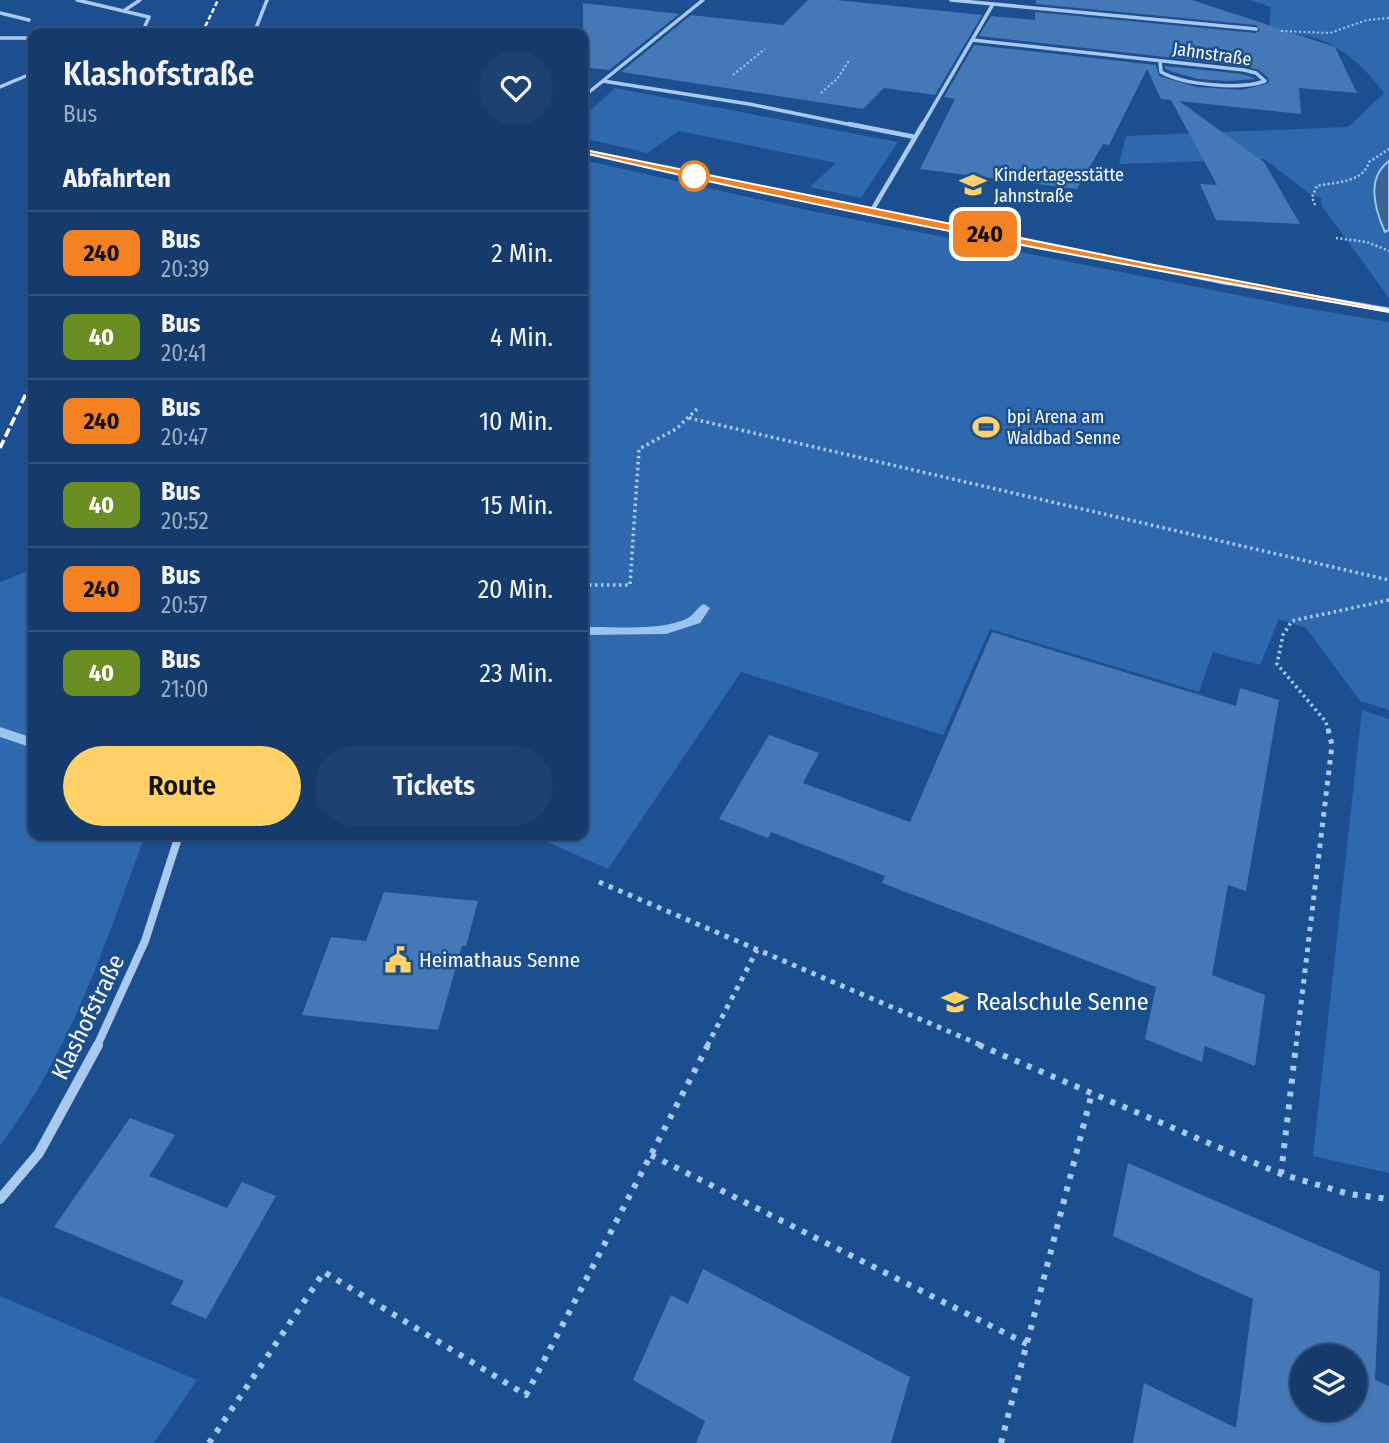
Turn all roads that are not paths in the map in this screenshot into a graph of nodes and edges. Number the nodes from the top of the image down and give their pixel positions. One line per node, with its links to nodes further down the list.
1 (77, 0): 7 (street)
2 (140, 0): 7 (street)
3 (267, 0): 11 (street)
4 (703, 0): 18 (street)
5 (951, 0): 6 (street, Jahnstraße)
6 (993, 4): 12 (street, Jahnstraße); 15 (street)
7 (124, 10): 10 (street)
8 (0, 13): 9 (street)
9 (29, 20)
10 (144, 28)
11 (256, 28)
12 (1256, 29)
13 (0, 38): 14 (street)
14 (28, 38)
15 (972, 40): 16 (street, Jahnstraße); 21 (street)
16 (1160, 61): 16 (street, Jahnstraße)
17 (28, 75): 19 (street)
18 (603, 81): 20 (street); 21 (street)
19 (0, 87)
20 (588, 93)
21 (915, 137): 23 (street)
22 (588, 152): 23 (street)
23 (871, 212): 24 (street)
24 (1389, 310)
25 (177, 840): 26 (street, Klashofstraße)
26 (0, 1199)

